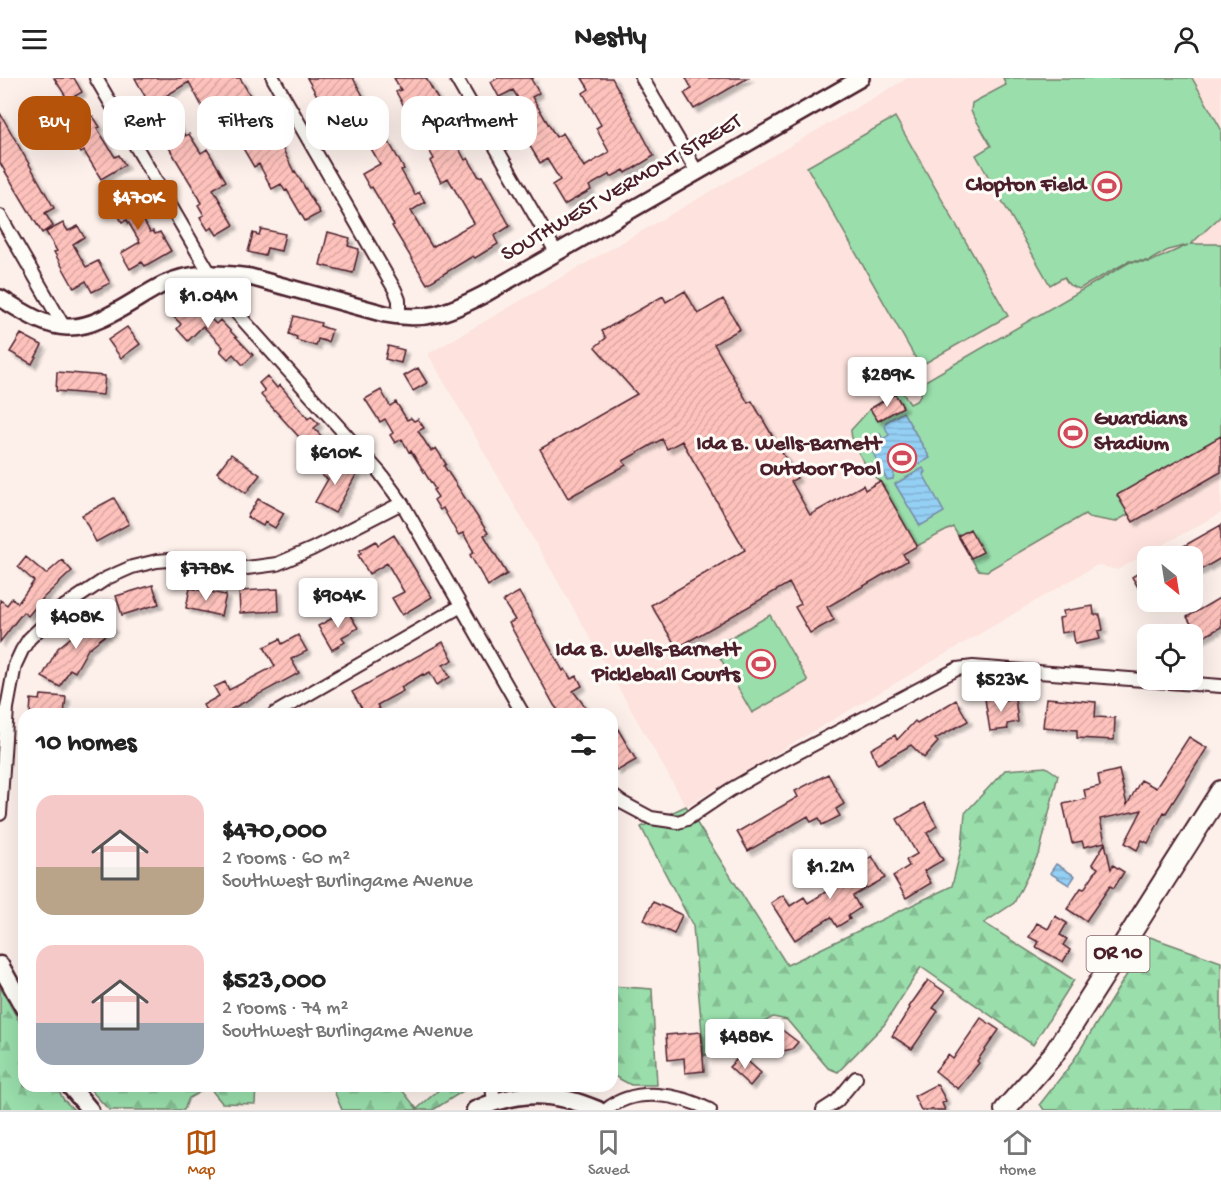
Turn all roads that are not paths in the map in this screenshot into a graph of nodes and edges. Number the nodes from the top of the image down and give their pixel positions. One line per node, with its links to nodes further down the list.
1 (96, 78): 9 (street)
2 (273, 78): 11 (street)
3 (456, 78): 8 (street)
4 (642, 78): 6 (street)
5 (861, 78): 6 (street, SOUTHWEST VERMONT STREET)
6 (697, 172): 8 (street, SOUTHWEST VERMONT STREET)
7 (0, 216): 12 (street)
8 (556, 252): 11 (street, SOUTHWEST VERMONT STREET)
9 (210, 274): 11 (street, SOUTHWEST VERMONT STREET); 12 (street, SOUTHWEST VERMONT STREET); 13 (street)
10 (0, 298): 12 (street)
11 (399, 317)
12 (64, 327)
13 (402, 503): 14 (street); 20 (street)
14 (461, 606): 16 (street); 17 (street)
15 (1221, 686): 19 (street)
16 (284, 708)
17 (520, 708)
18 (1221, 791): 32 (main road, OR 10)
19 (618, 800)
20 (0, 814)
21 (0, 965): 22 (main road)
22 (18, 997)
23 (856, 1078): 31 (street)
24 (75, 1092): 26 (main road)
25 (493, 1094): 27 (main road); 28 (main road)
26 (90, 1110)
27 (475, 1110)
28 (598, 1110)
29 (606, 1110): 30 (street)
30 (710, 1110)
31 (823, 1110)
32 (1005, 1110)

